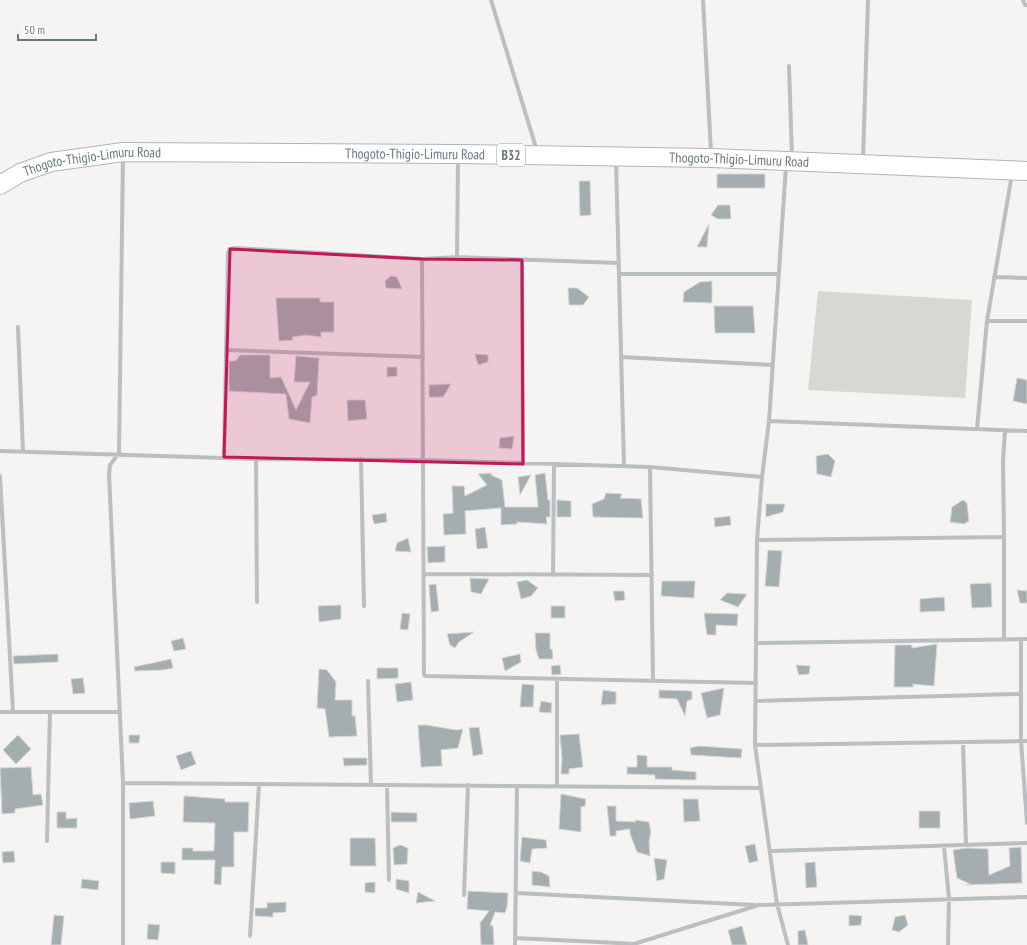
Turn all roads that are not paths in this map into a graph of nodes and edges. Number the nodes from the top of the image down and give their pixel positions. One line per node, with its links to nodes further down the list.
1 (491, 0): 9 (street)
2 (703, 0): 11 (street)
3 (868, 0): 13 (street)
4 (1023, 0): 5 (street)
5 (1027, 5)
6 (789, 66): 12 (street)
7 (123, 152): 8 (highway, Thogoto-Thigio-Limuru Road / B32); 15 (highway, Thogoto-Thigio-Limuru Road / B32); 37 (street)
8 (458, 154): 9 (highway, Thogoto-Thigio-Limuru Road / B32); 16 (street)
9 (539, 155): 10 (highway, Thogoto-Thigio-Limuru Road / B32)
10 (616, 157): 11 (highway, Thogoto-Thigio-Limuru Road / B32); 19 (street)
11 (712, 158): 12 (highway, Thogoto-Thigio-Limuru Road / B32)
12 (789, 160): 13 (highway, Thogoto-Thigio-Limuru Road / B32); 21 (street)
13 (863, 163): 14 (highway, Thogoto-Thigio-Limuru Road / B32)
14 (1020, 171): 22 (street)
15 (0, 184)
16 (457, 257): 17 (street); 18 (street)
17 (422, 259): 27 (street); 28 (street)
18 (522, 260): 19 (street); 42 (street)
19 (618, 263): 20 (street)
20 (618, 274): 21 (street); 29 (street)
21 (778, 274): 30 (street)
22 (994, 277): 23 (street); 24 (street)
23 (1027, 278)
24 (987, 321): 25 (street); 32 (street)
25 (1027, 321)
26 (18, 327): 36 (street)
27 (226, 350): 28 (street); 38 (street)
28 (423, 357): 41 (street)
29 (621, 357): 30 (street); 44 (street)
30 (772, 365): 31 (street)
31 (769, 421): 32 (street); 47 (street)
32 (977, 429): 33 (street)
33 (1005, 430): 34 (street); 48 (street)
34 (1027, 431)
35 (0, 451): 36 (street)
36 (23, 451): 37 (street)
37 (119, 453): 38 (street); 69 (street)
38 (224, 458): 39 (street)
39 (256, 459): 40 (street); 54 (street)
40 (361, 459): 41 (street); 55 (street)
41 (424, 460): 42 (street); 51 (street)
42 (523, 464): 43 (street)
43 (554, 465): 44 (street); 52 (street)
44 (624, 466): 45 (street)
45 (650, 467): 47 (street); 53 (street)
46 (0, 476): 50 (street)
47 (762, 477): 49 (street)
48 (1004, 538): 49 (street); 56 (street)
49 (757, 540): 59 (street)
50 (2, 557): 67 (street)
51 (424, 574): 52 (street); 60 (street)
52 (554, 574): 53 (street)
53 (652, 575): 61 (street)
54 (257, 602)
55 (364, 606)
56 (1004, 639): 58 (street); 59 (street)
57 (1027, 639): 58 (street)
58 (1021, 640): 64 (street)
59 (756, 643): 63 (street)
60 (558, 679): 61 (street); 80 (street)
61 (653, 681): 63 (street)
62 (368, 682): 76 (street)
63 (756, 683): 65 (street)
64 (1021, 694): 65 (street); 70 (street)
65 (756, 701): 73 (street)
66 (0, 712): 67 (street)
67 (13, 712): 68 (street)
68 (50, 712): 69 (street); 83 (street)
69 (120, 712): 74 (street)
70 (1021, 741): 71 (street); 72 (street); 82 (street)
71 (1027, 741)
72 (963, 742): 73 (street); 85 (street)
73 (755, 745): 81 (street)
74 (123, 783): 75 (street); 98 (street)
75 (259, 784): 76 (street); 95 (street)
76 (371, 785): 77 (street)
77 (387, 785): 78 (street); 88 (street)
78 (468, 785): 79 (street); 90 (street)
79 (517, 786): 80 (street); 89 (street)
80 (557, 786): 81 (street)
81 (761, 788): 87 (street)
82 (1027, 822)
83 (47, 841)
84 (1027, 843): 85 (street)
85 (966, 845): 86 (street)
86 (944, 846): 87 (street); 92 (street)
87 (770, 851): 93 (street)
88 (389, 880)
89 (516, 893): 94 (street); 96 (street)
90 (464, 895)
91 (1027, 897): 92 (street)
92 (949, 899): 93 (street); 102 (street)
93 (777, 904): 94 (street); 101 (street)
94 (759, 905): 100 (street)
95 (250, 936)
96 (515, 938): 97 (street); 99 (street)
97 (618, 944): 100 (street)
98 (122, 945)
99 (515, 945)
100 (634, 945)
101 (788, 945)
102 (948, 945)

